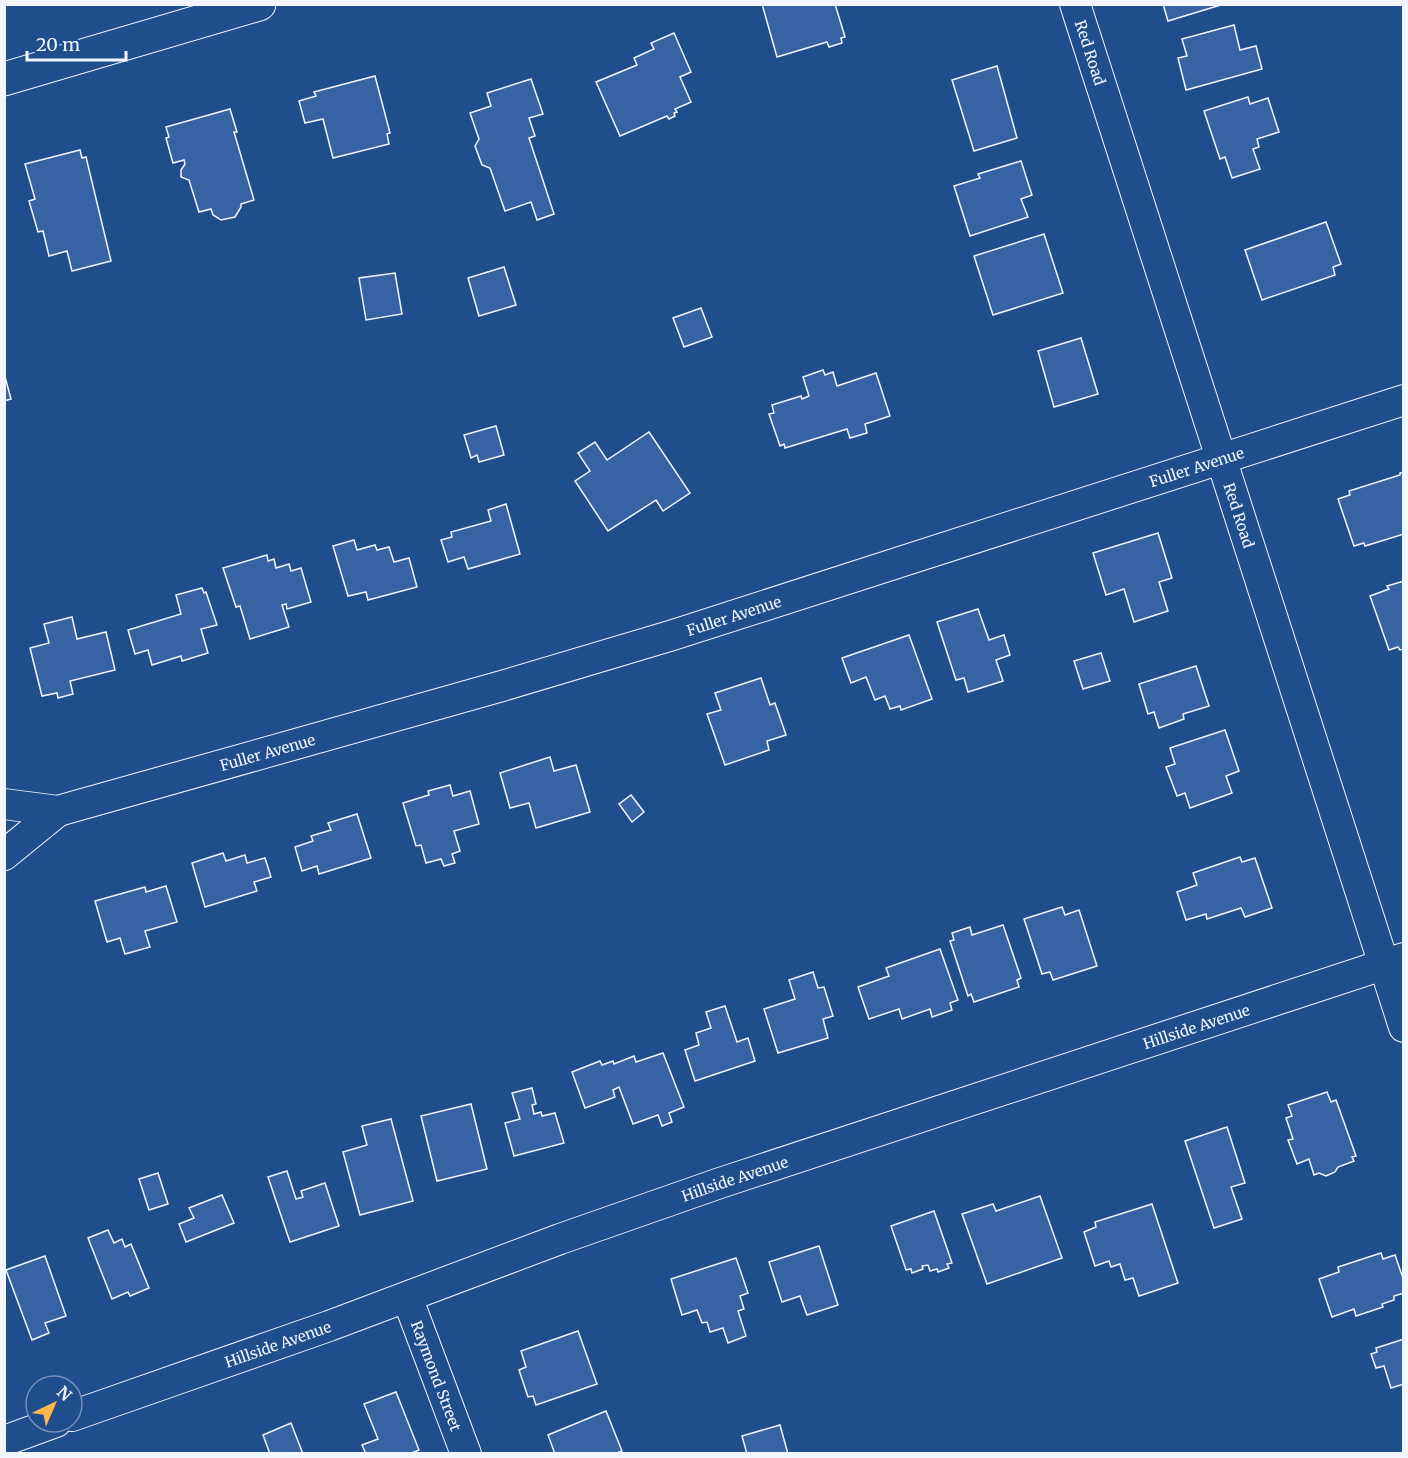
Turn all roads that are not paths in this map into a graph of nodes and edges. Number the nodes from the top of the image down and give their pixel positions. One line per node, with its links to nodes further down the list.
1 (259, 4): 3 (main road)
2 (1075, 4): 5 (street, Red Road)
3 (4, 79)
4 (1404, 400): 5 (street, Fuller Avenue)
5 (1220, 459): 7 (street, Fuller Avenue); 9 (street, Red Road)
6 (4, 804): 7 (street, Fuller Avenue)
7 (58, 812): 8 (street, Fuller Avenue)
8 (4, 855)
9 (1393, 961): 10 (street, Red Road); 11 (street, Hillside Avenue)
10 (1404, 1027)
11 (407, 1297): 12 (street, Hillside Avenue); 15 (street, Raymond Street)
12 (84, 1412)
13 (24, 1434): 14 (street)
14 (4, 1441)
15 (466, 1454)

